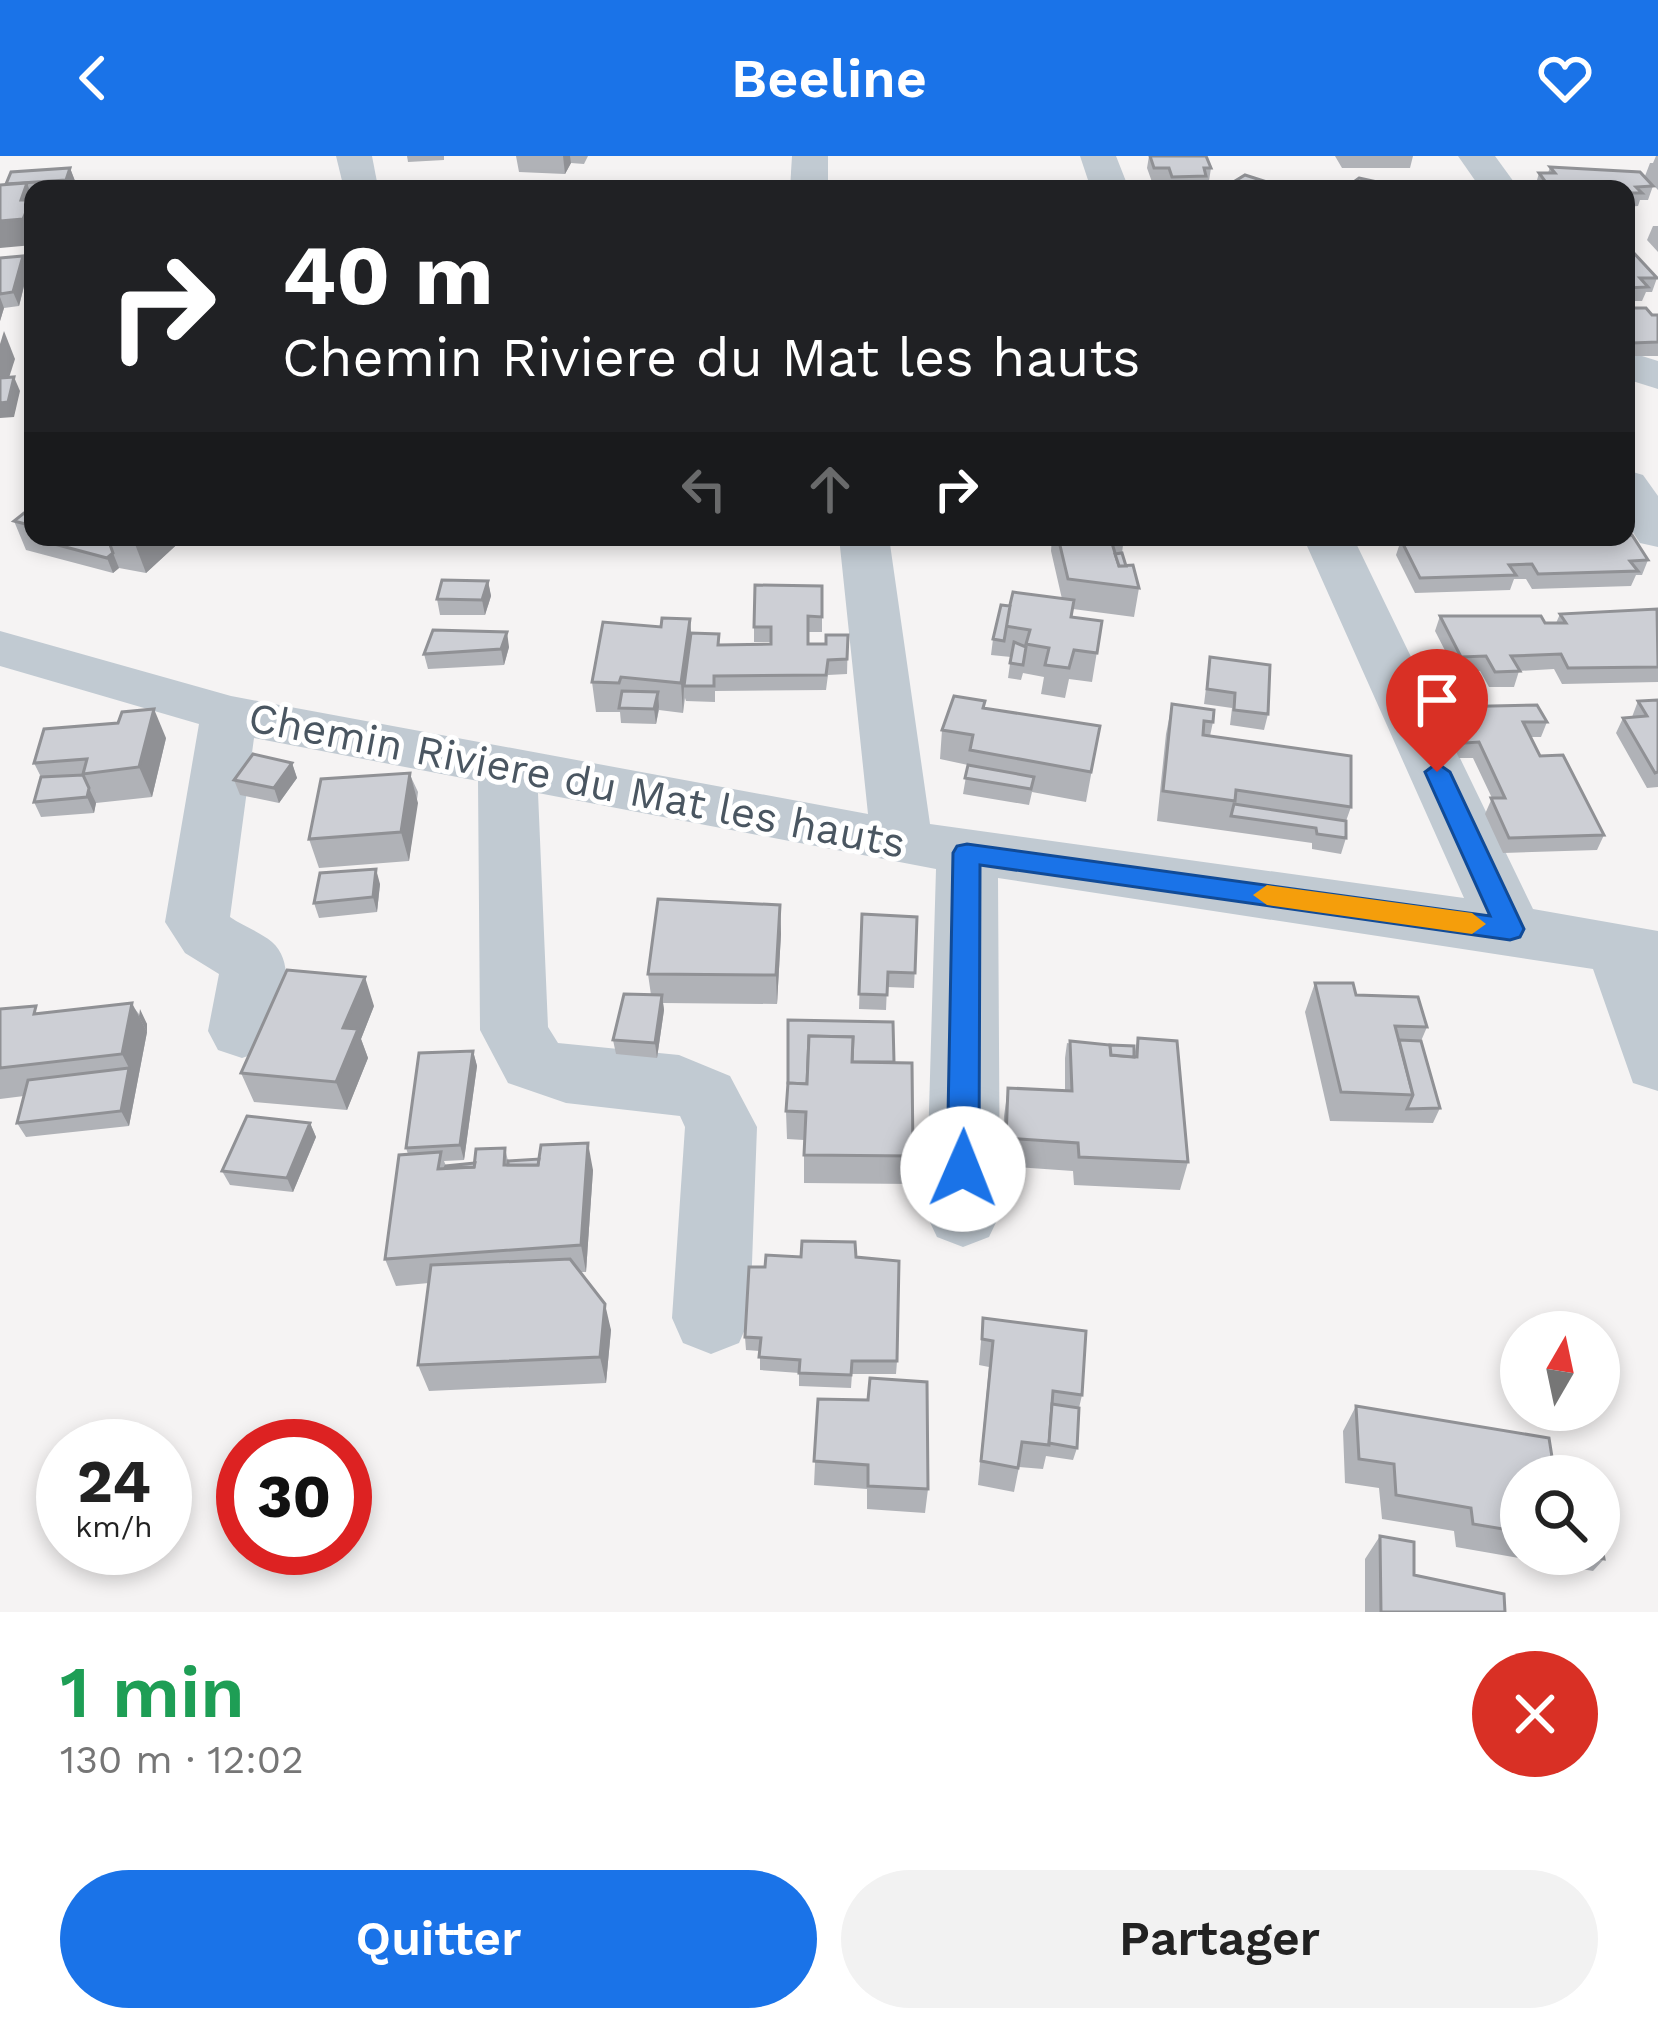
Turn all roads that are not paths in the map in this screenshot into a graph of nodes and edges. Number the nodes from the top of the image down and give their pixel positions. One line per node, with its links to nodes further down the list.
1 (1635, 498): 2 (street)
2 (1658, 532)
3 (865, 546): 8 (street)
4 (1332, 546): 9 (street)
5 (0, 648): 6 (street, Chemin Riviere du Mat les hauts)
6 (229, 714): 7 (street, Chemin Riviere du Mat les hauts); 11 (street)
7 (507, 766): 8 (street, Chemin Riviere du Mat les hauts); 14 (street)
8 (934, 848): 9 (street, Chemin Riviere du Mat les hauts); 13 (street)
9 (1510, 929): 10 (street, Chemin Riviere du Mat les hauts)
10 (1639, 953): 12 (street)
11 (242, 1031)
12 (1658, 1063)
13 (963, 1214)
14 (711, 1318)

